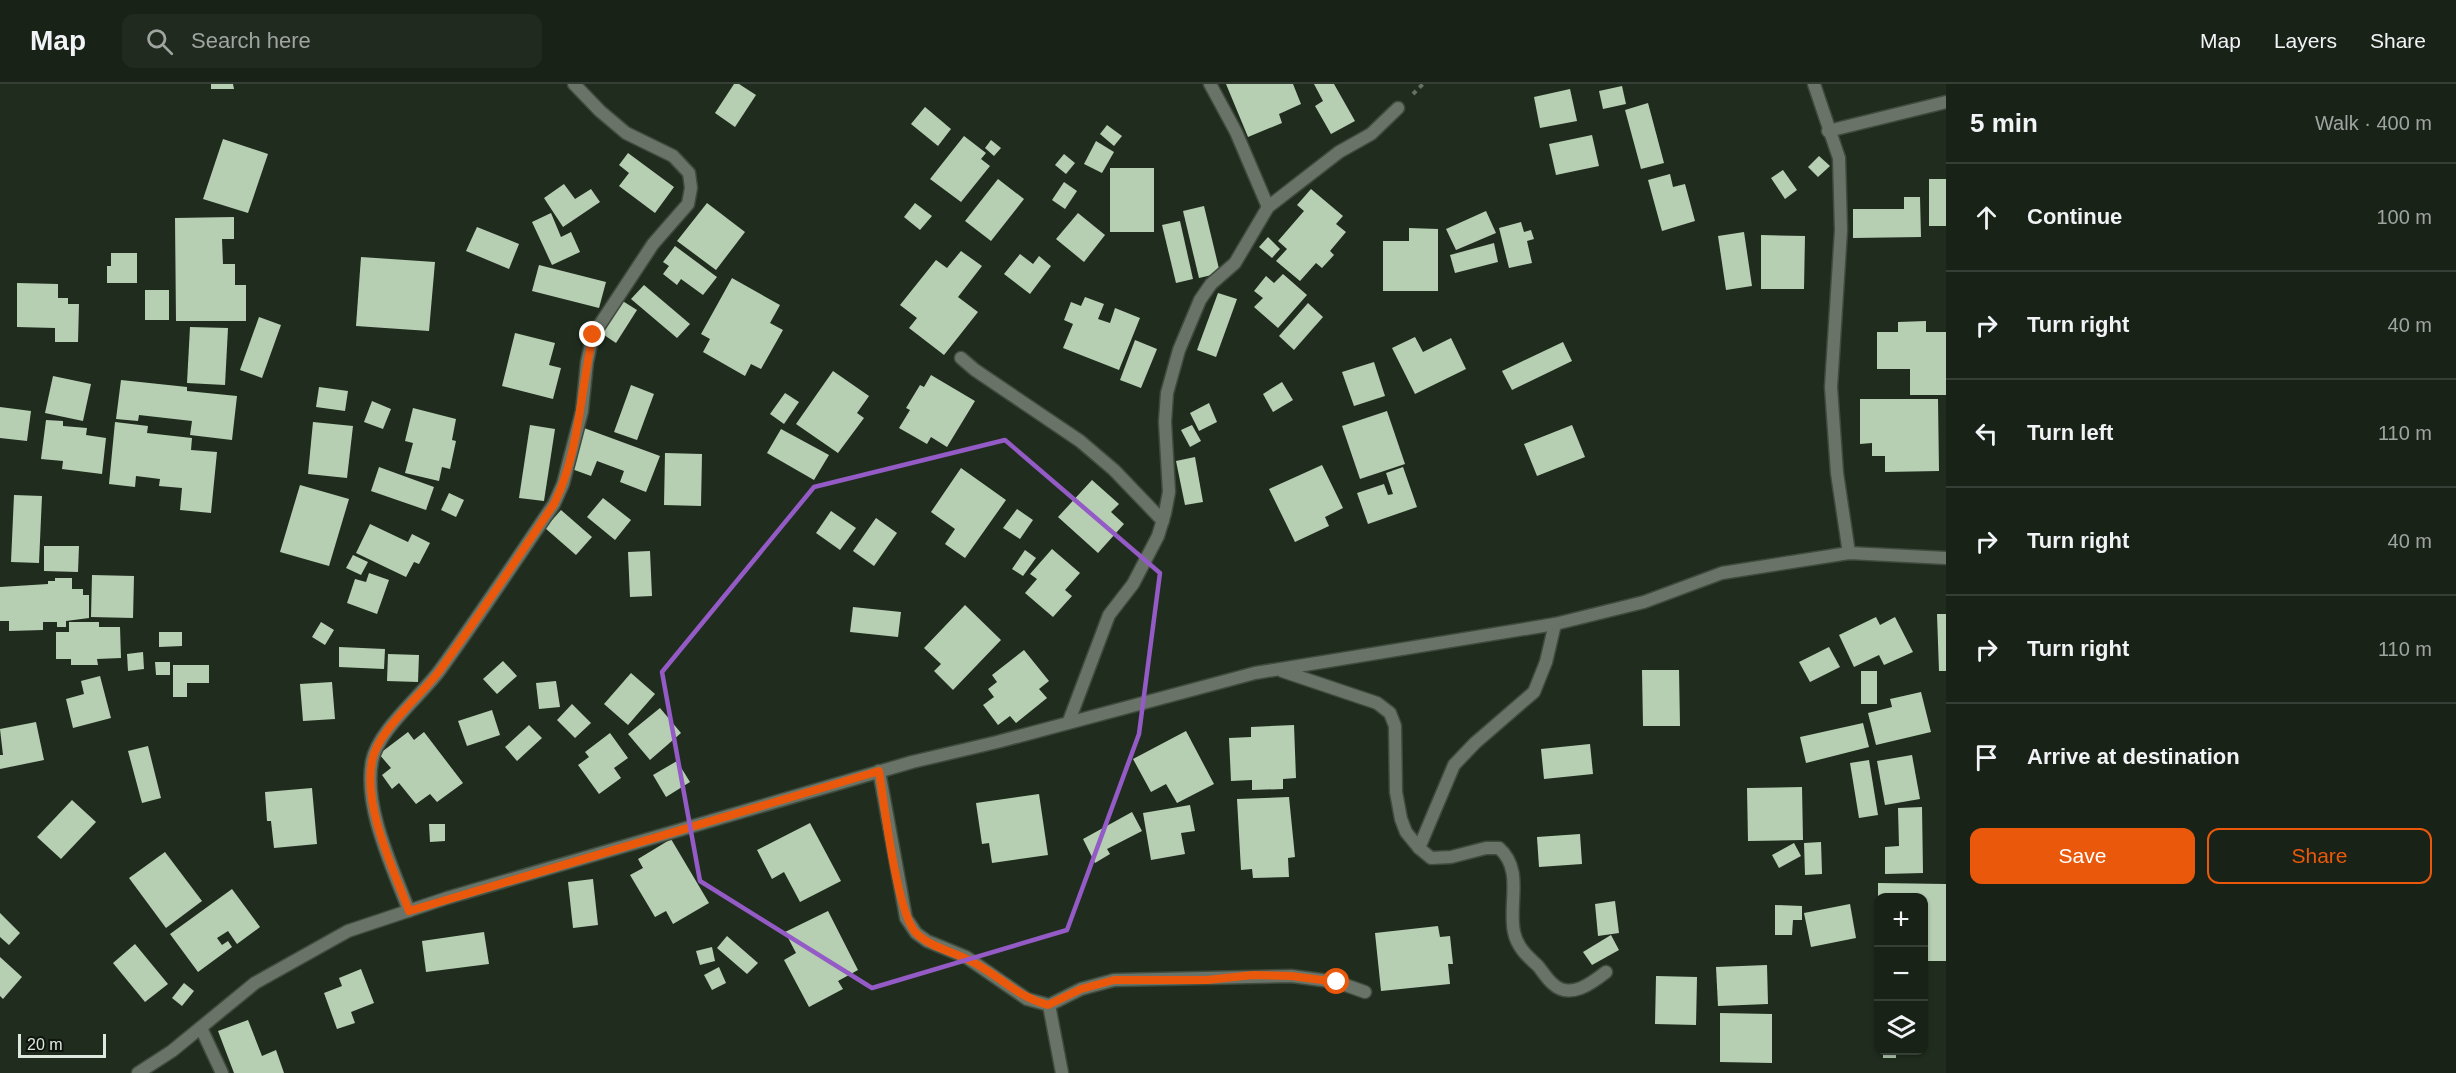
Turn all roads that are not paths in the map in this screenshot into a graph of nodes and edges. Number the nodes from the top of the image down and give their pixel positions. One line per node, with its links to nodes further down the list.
1 (574, 84): 17 (street)
2 (1210, 84): 7 (street)
3 (1814, 84): 6 (street)
4 (1946, 102): 6 (street)
5 (1398, 108): 7 (street)
6 (1828, 130): 10 (street)
7 (1268, 207): 9 (street)
8 (961, 358): 9 (street)
9 (1163, 521): 14 (street)
10 (1849, 553): 11 (street); 12 (street)
11 (1946, 558)
12 (1555, 624): 13 (street); 16 (street)
13 (1278, 669): 14 (street); 16 (street)
14 (1069, 721): 15 (street)
15 (879, 771): 17 (street); 20 (street)
16 (1419, 848): 18 (street)
17 (409, 911): 21 (street)
18 (1606, 972)
19 (1365, 992): 20 (street)
20 (1048, 1005): 24 (street)
21 (201, 1028): 22 (street); 23 (street)
22 (138, 1073)
23 (222, 1073)
24 (1062, 1073)

